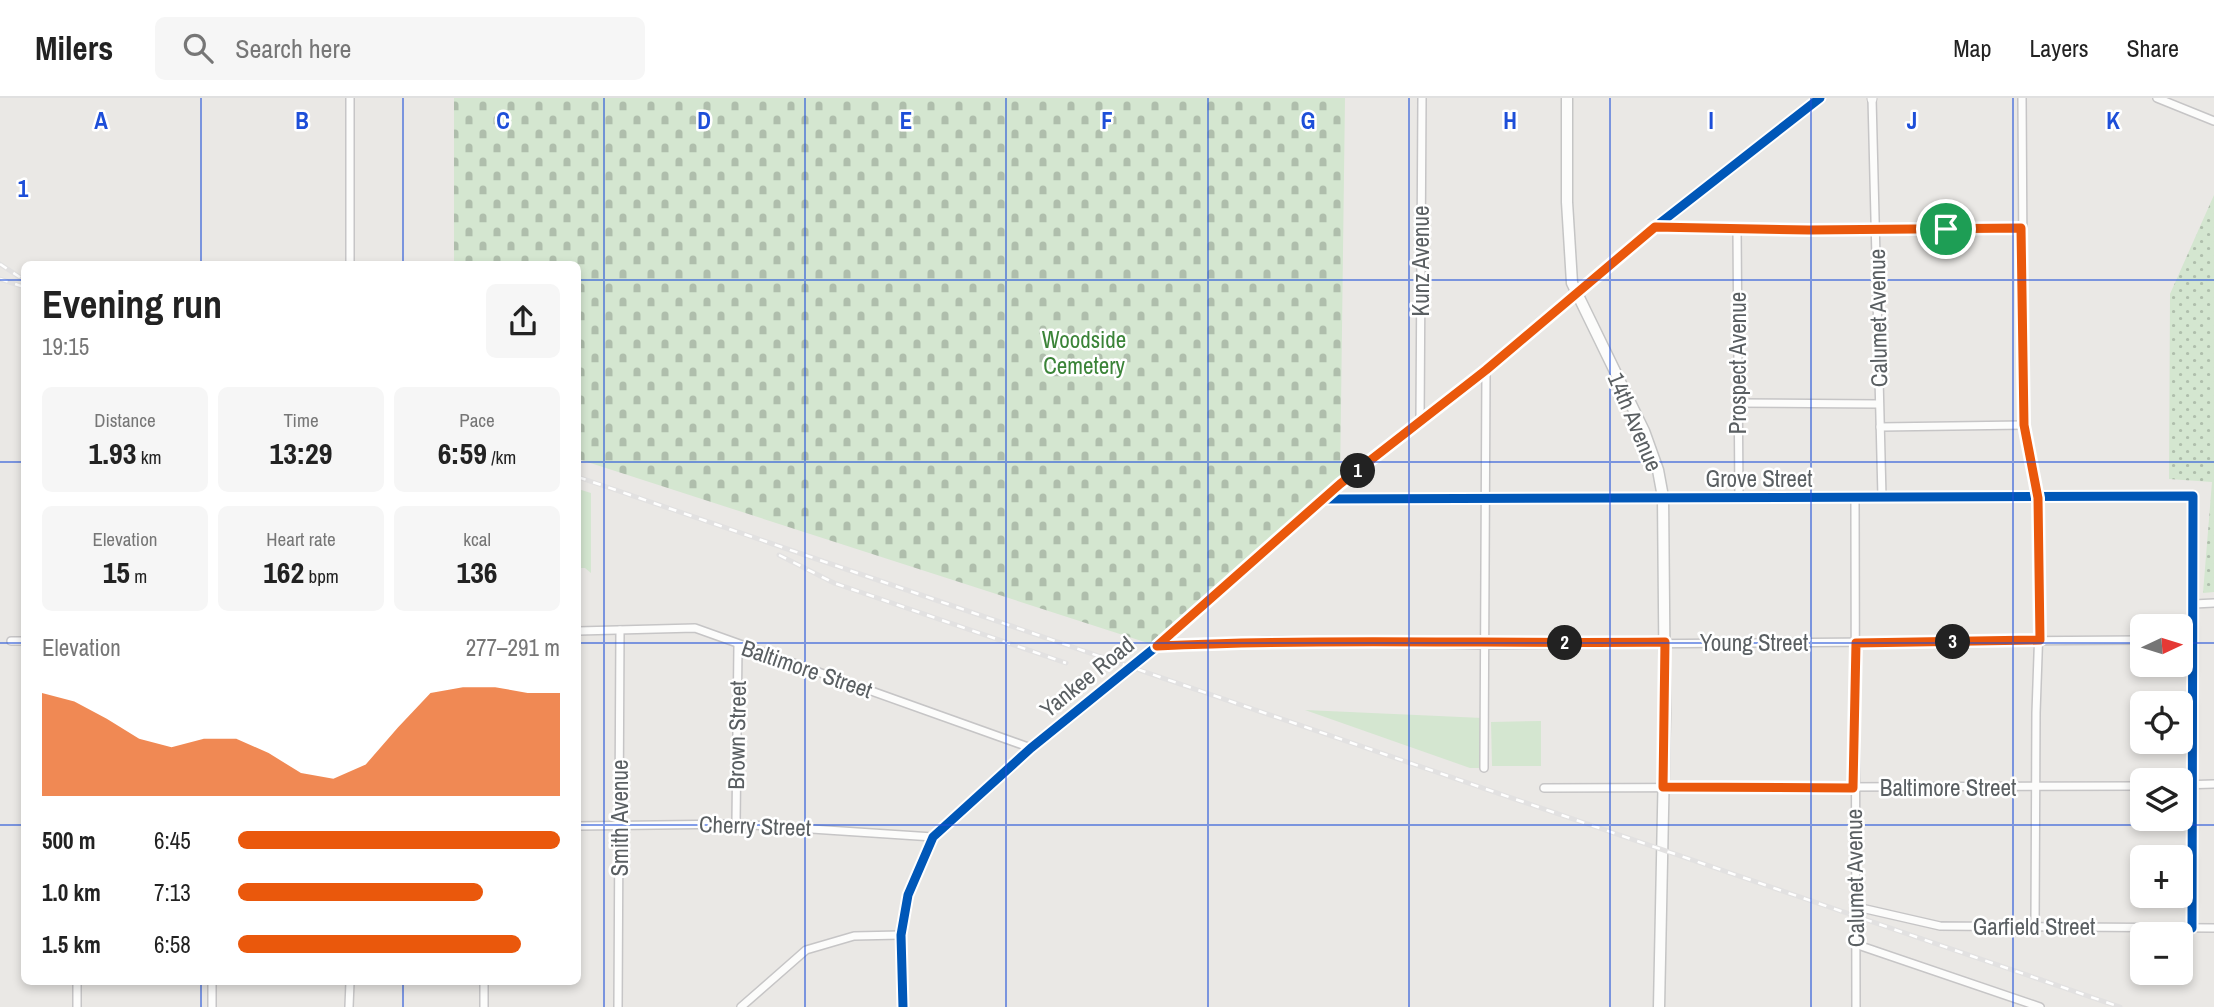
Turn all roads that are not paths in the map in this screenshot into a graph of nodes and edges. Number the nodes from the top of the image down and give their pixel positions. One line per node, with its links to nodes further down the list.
1 (349, 98): 13 (street)
2 (1422, 98): 18 (street, Kunz Avenue)
3 (1567, 98): 14 (main road, 14th Avenue)
4 (1820, 98): 9 (street, Yankee Road)
5 (1872, 98): 12 (street, Calumet Avenue)
6 (2022, 98): 11 (street)
7 (2157, 98): 8 (street)
8 (2214, 121)
9 (1655, 227): 10 (street); 14 (street, Yankee Road)
10 (1737, 228): 12 (street); 16 (street, Prospect Avenue)
11 (2021, 228): 12 (street); 19 (street)
12 (1876, 229): 17 (street, Calumet Avenue)
13 (350, 261)
14 (1576, 294): 15 (street, Yankee Road); 21 (main road, 14th Avenue)
15 (1486, 370): 18 (street, Yankee Road); 27 (street)
16 (1738, 403): 17 (street); 24 (street, Prospect Avenue)
17 (1879, 404): 20 (street, Calumet Avenue)
18 (1420, 423): 26 (street, Yankee Road)
19 (2024, 425): 20 (street); 25 (street)
20 (1880, 427): 23 (street, Calumet Avenue)
21 (1663, 497): 24 (street, Grove Street); 27 (street, Grove Street); 37 (main road, 14th Avenue)
22 (1855, 497): 23 (street, Grove Street); 24 (street, Grove Street); 38 (street, Calumet Avenue)
23 (1882, 497): 25 (street, Grove Street)
24 (1738, 498)
25 (2038, 498): 29 (street, Grove Street); 32 (street)
26 (1324, 499): 27 (street, Grove Street); 41 (street, Yankee Road)
27 (1485, 499): 40 (street)
28 (2214, 603): 29 (street)
29 (2194, 604): 34 (street)
30 (620, 630): 31 (street, Baltimore Street); 39 (street, Baltimore Street); 54 (street, Smith Avenue)
31 (581, 631)
32 (2040, 640): 33 (street, Young Street); 38 (street, Young Street); 52 (street)
33 (2130, 640)
34 (2193, 640)
35 (11, 641): 36 (street)
36 (21, 641)
37 (1665, 642): 38 (street, Young Street); 40 (street, Young Street); 49 (main road, 14th Avenue)
38 (1856, 643): 51 (street, Calumet Avenue)
39 (738, 645): 43 (street, Baltimore Street); 53 (street, Brown Street)
40 (1484, 645): 41 (street, Young Street); 44 (street)
41 (1157, 646): 43 (street, Yankee Road)
42 (2193, 677): 45 (street)
43 (1031, 748): 57 (street, Yankee Road)
44 (1484, 768)
45 (2192, 768)
46 (2214, 784): 47 (street)
47 (2193, 785)
48 (2130, 786): 52 (street, Baltimore Street)
49 (1663, 787): 50 (street, Baltimore Street); 51 (street, Baltimore Street); 70 (main road, 14th Avenue)
50 (1544, 788)
51 (1853, 788): 52 (street, Baltimore Street); 58 (street, Calumet Avenue)
52 (2036, 789): 60 (street)
53 (736, 824): 54 (street, Cherry Street); 57 (street, Cherry Street)
54 (621, 825): 55 (street, Cherry Street); 75 (street, Smith Avenue)
55 (581, 826)
56 (2192, 831): 59 (street)
57 (933, 837): 64 (street)
58 (1857, 907): 60 (street, Garfield Street); 65 (street, Calumet Avenue)
59 (2192, 922)
60 (2035, 927): 61 (street, Garfield Street)
61 (2130, 928)
62 (2193, 928): 63 (street, Garfield Street)
63 (2214, 928)
64 (901, 935): 76 (street); 77 (street)
65 (1855, 944): 80 (street, Calumet Avenue); 81 (street)
66 (77, 985): 71 (street)
67 (212, 985): 72 (street)
68 (350, 985): 73 (street)
69 (484, 985): 74 (street)
70 (1660, 993): 78 (main road, 14th Avenue); 79 (main road)
71 (77, 1007)
72 (212, 1007)
73 (349, 1007)
74 (484, 1007)
75 (618, 1007)
76 (741, 1007)
77 (903, 1007)
78 (1659, 1007)
79 (1668, 1007)
80 (1856, 1007)
81 (2040, 1007)

